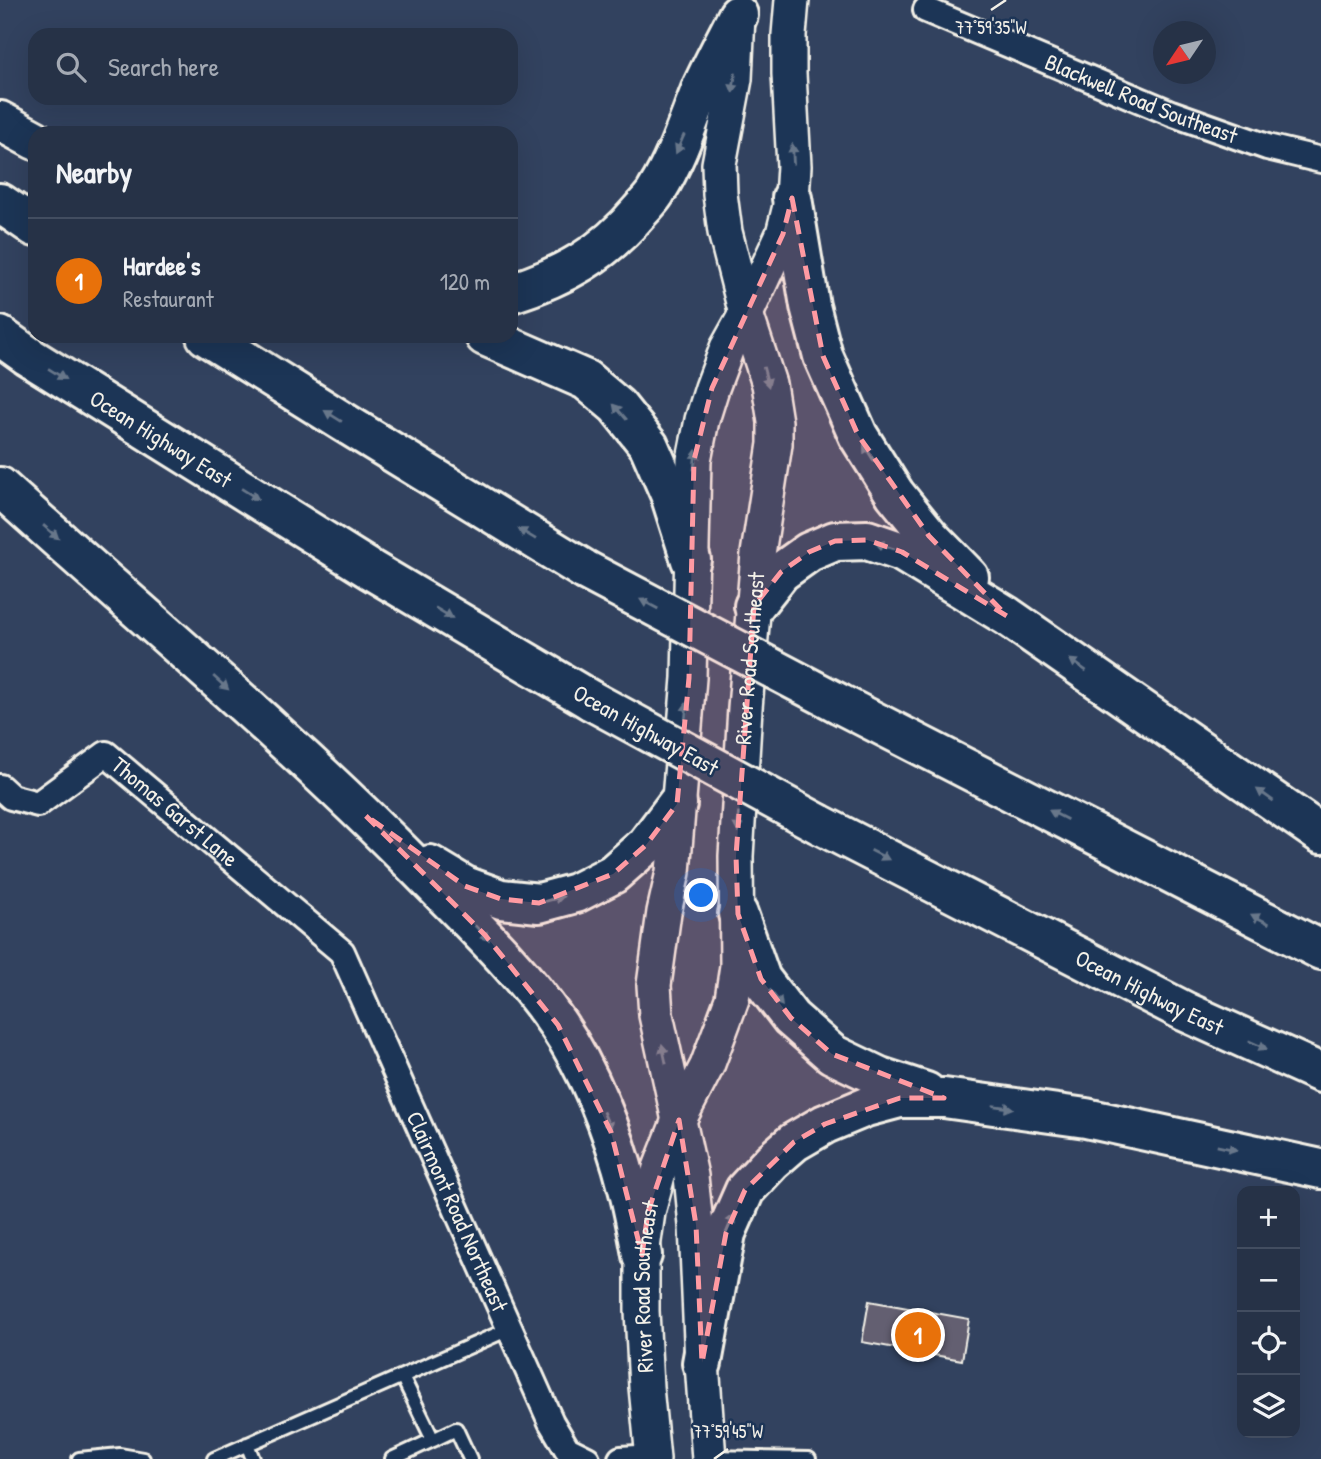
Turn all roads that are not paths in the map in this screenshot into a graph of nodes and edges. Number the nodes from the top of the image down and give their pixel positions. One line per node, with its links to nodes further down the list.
1 (792, 0): 7 (main road, River Road Southeast, one-way to 1)
2 (928, 5): 6 (street, Blackwell Road Southeast)
3 (739, 8): 10 (highway, one-way to 10); 11 (main road, River Road Southeast, one-way to 11)
4 (0, 121): 5 (highway)
5 (28, 136)
6 (1321, 160)
7 (792, 198): 11 (main road, River Road Southeast); 18 (highway, one-way to 7)
8 (0, 203): 9 (highway)
9 (28, 222)
10 (518, 291)
11 (746, 314): 16 (main road, River Road Southeast, one-way to 11); 17 (main road, River Road Southeast, one-way to 17)
12 (0, 336): 26 (highway, Ocean Highway East, one-way to 26, bridge)
13 (217, 343): 24 (highway, one-way to 13, bridge)
14 (501, 343): 16 (highway, one-way to 14)
15 (0, 487): 21 (highway, one-way to 21)
16 (691, 560): 20 (main road, River Road Southeast, one-way to 16)
17 (754, 606): 18 (highway, one-way to 17); 23 (main road, River Road Southeast, one-way to 23)
18 (1007, 616): 22 (highway, one-way to 18)
19 (0, 787): 25 (street, Thomas Garst Lane)
20 (677, 804): 21 (highway, one-way to 20); 28 (main road, River Road Southeast, one-way to 20)
21 (365, 815): 30 (highway, one-way to 30)
22 (1321, 834)
23 (738, 914): 27 (highway, one-way to 27); 28 (main road, River Road Southeast)
24 (1321, 950)
25 (342, 953): 31 (street, Clairmont Road Northeast)
26 (1321, 1073)
27 (944, 1098): 29 (highway, one-way to 29); 32 (highway, one-way to 27)
28 (679, 1121): 30 (main road, River Road Southeast); 32 (main road, River Road Southeast)
29 (1321, 1169)
30 (642, 1255): 44 (main road, River Road Southeast)
31 (509, 1329): 33 (lane); 43 (street, Clairmont Road Northeast)
32 (702, 1363): 36 (main road, River Road Southeast)
33 (402, 1376): 34 (lane); 35 (lane)
34 (437, 1438): 41 (lane); 42 (lane)
35 (247, 1444): 39 (lane); 40 (lane)
36 (709, 1458): 45 (lane)
37 (79, 1459): 38 (lane)
38 (142, 1459)
39 (214, 1459)
40 (253, 1459)
41 (393, 1459)
42 (470, 1459)
43 (587, 1459)
44 (647, 1459)
45 (809, 1459)

